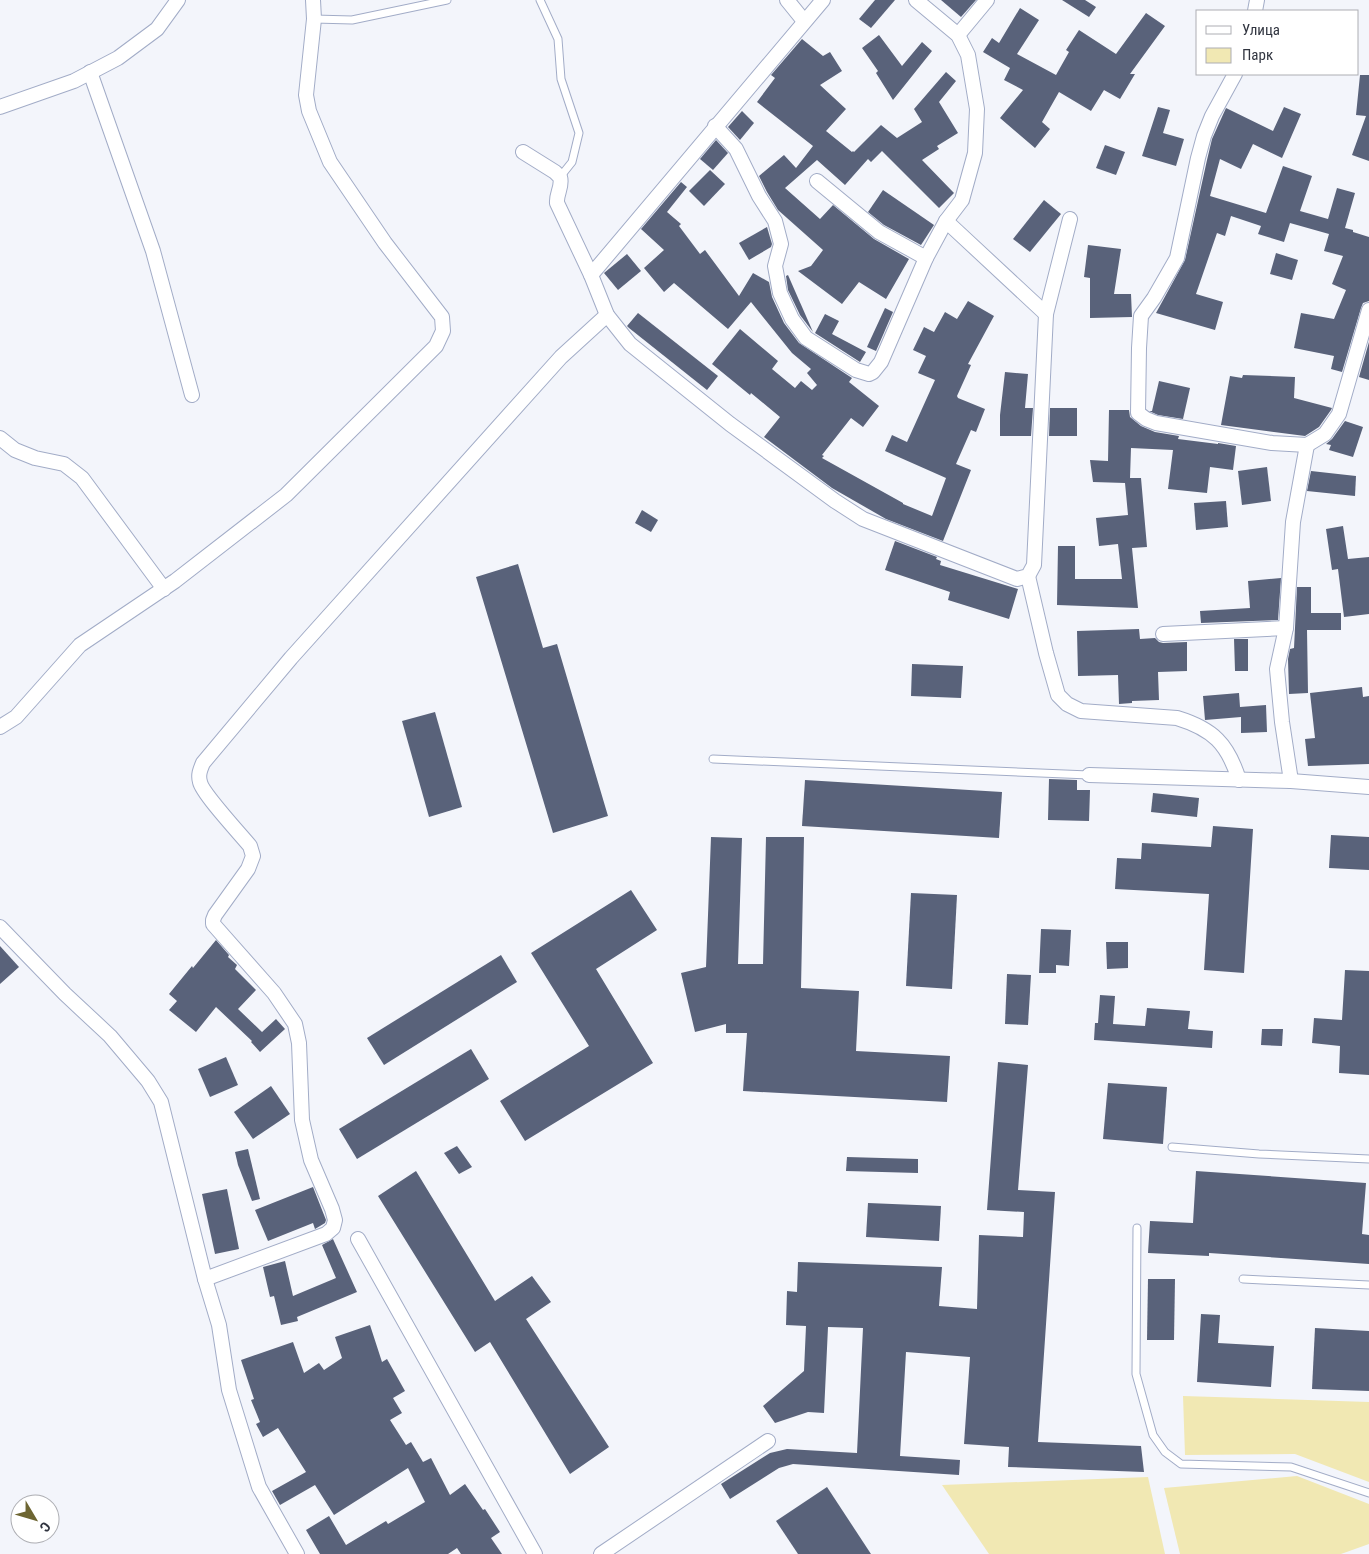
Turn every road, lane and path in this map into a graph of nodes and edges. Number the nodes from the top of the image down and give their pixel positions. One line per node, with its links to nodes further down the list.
1 (178, 0): 12 (street)
2 (313, 0): 9 (street)
3 (447, 0): 9 (lane)
4 (540, 0): 17 (lane)
5 (787, 0): 10 (street)
6 (823, 0): 10 (street)
7 (916, 0): 11 (street)
8 (987, 0): 11 (street)
9 (314, 19): 30 (street)
10 (804, 21): 15 (street)
11 (958, 35): 20 (street)
12 (90, 72): 14 (street); 26 (street)
13 (1234, 75): 28 (street)
14 (0, 108)
15 (715, 126): 21 (street); 22 (street)
16 (524, 152): 17 (street)
17 (560, 177): 22 (street)
18 (817, 181): 21 (street)
19 (1070, 219): 24 (street)
20 (946, 221): 21 (street); 24 (street)
21 (926, 258)
22 (590, 275): 25 (street)
23 (1369, 310): 28 (street)
24 (1046, 314): 29 (street)
25 (607, 315): 29 (street); 44 (street)
26 (192, 394)
27 (0, 438): 30 (street)
28 (1307, 445): 31 (street)
29 (1028, 576): 36 (street)
30 (164, 589): 33 (street)
31 (1286, 628): 32 (street); 37 (street)
32 (1163, 634)
33 (0, 727)
34 (713, 759): 35 (lane)
35 (1089, 774): 36 (street)
36 (1239, 780): 37 (street)
37 (1292, 781): 38 (street)
38 (1369, 787)
39 (0, 927): 44 (street)
40 (1172, 1147): 41 (lane)
41 (1369, 1159)
42 (1137, 1228): 48 (lane)
43 (358, 1239): 50 (street)
44 (205, 1279): 49 (street)
45 (1243, 1279): 46 (lane)
46 (1369, 1284)
47 (768, 1441): 51 (street)
48 (1369, 1493)
49 (297, 1554)
50 (535, 1554)
51 (601, 1554)

